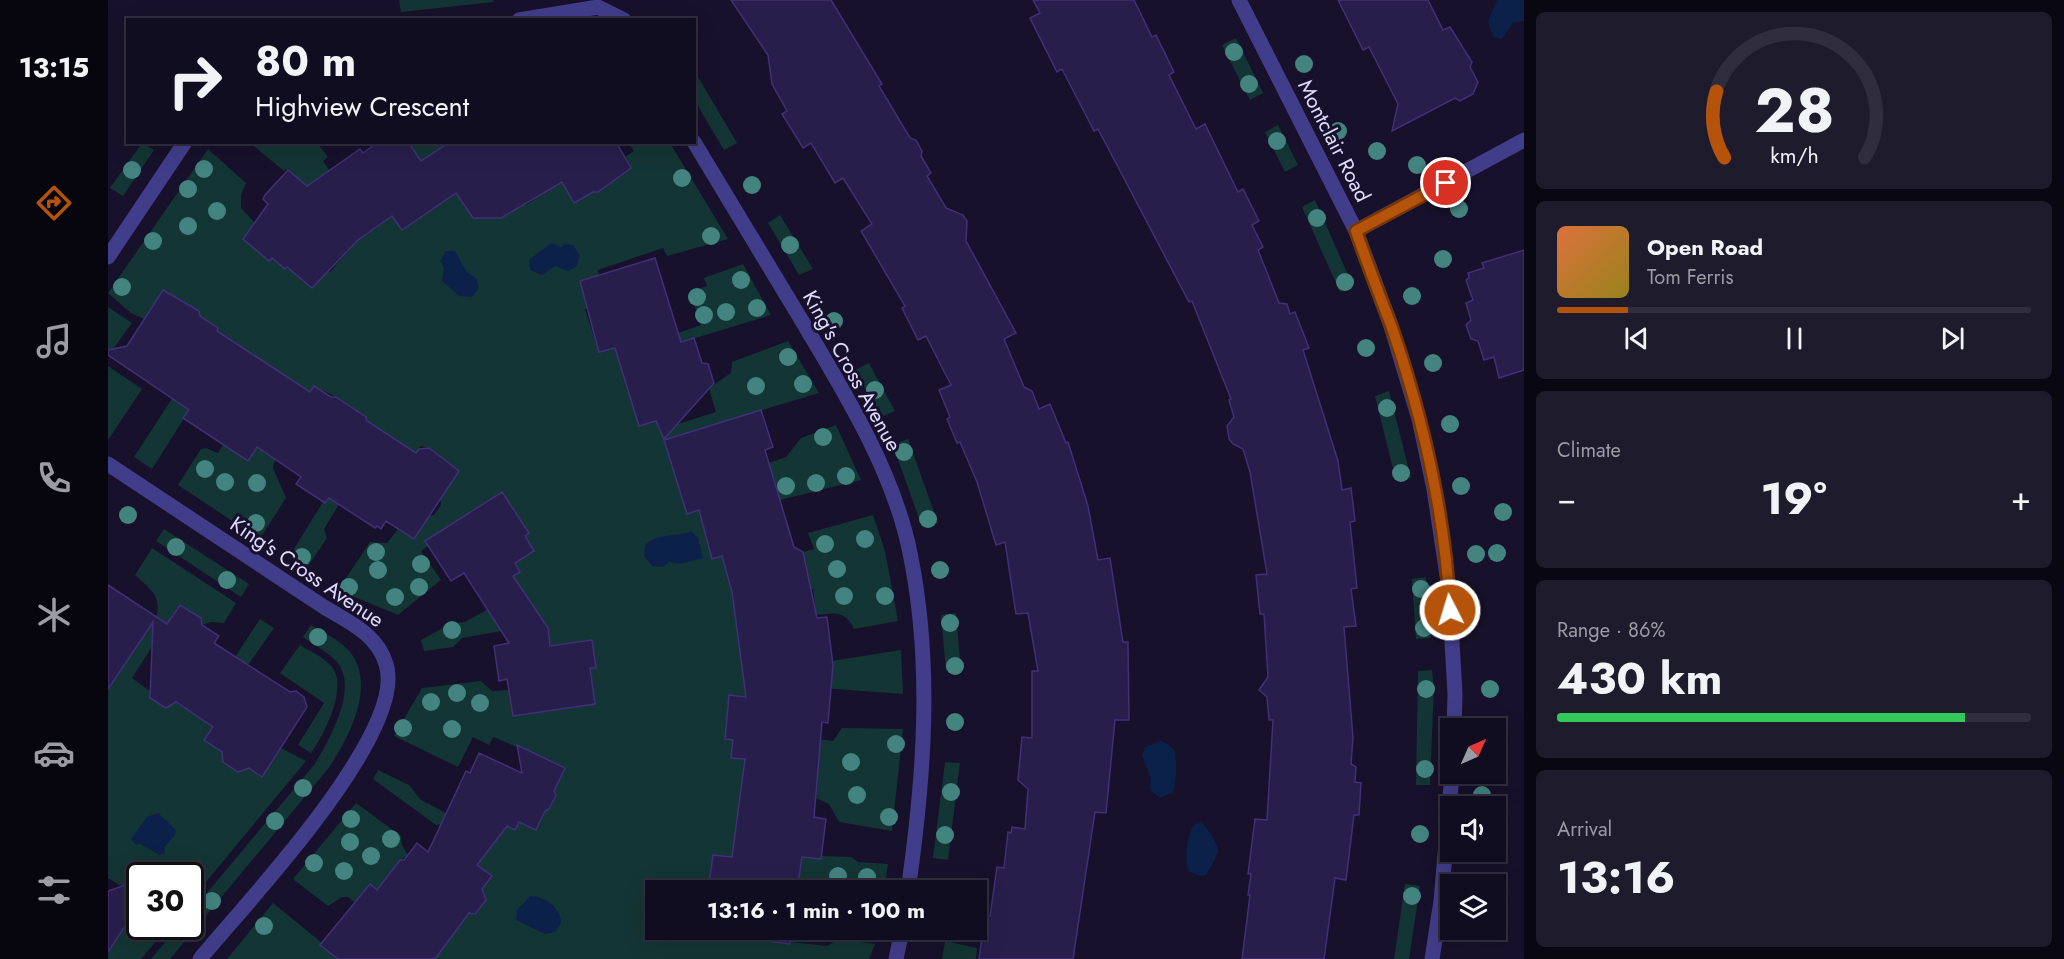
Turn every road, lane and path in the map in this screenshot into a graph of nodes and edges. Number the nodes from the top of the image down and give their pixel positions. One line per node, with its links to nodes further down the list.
1 (1239, 0): 7 (street, Montclair Road)
2 (531, 18): 3 (street)
3 (620, 18)
4 (1524, 140): 7 (street)
5 (184, 144): 8 (street)
6 (695, 144): 12 (street, King's Cross Avenue)
7 (1356, 231): 10 (street, Montclair Road)
8 (108, 256)
9 (108, 464): 14 (street, King's Cross Avenue)
10 (1454, 718)
11 (1451, 784): 16 (street)
12 (909, 880)
13 (900, 940): 15 (street)
14 (200, 959)
15 (896, 959)
16 (1432, 959)

